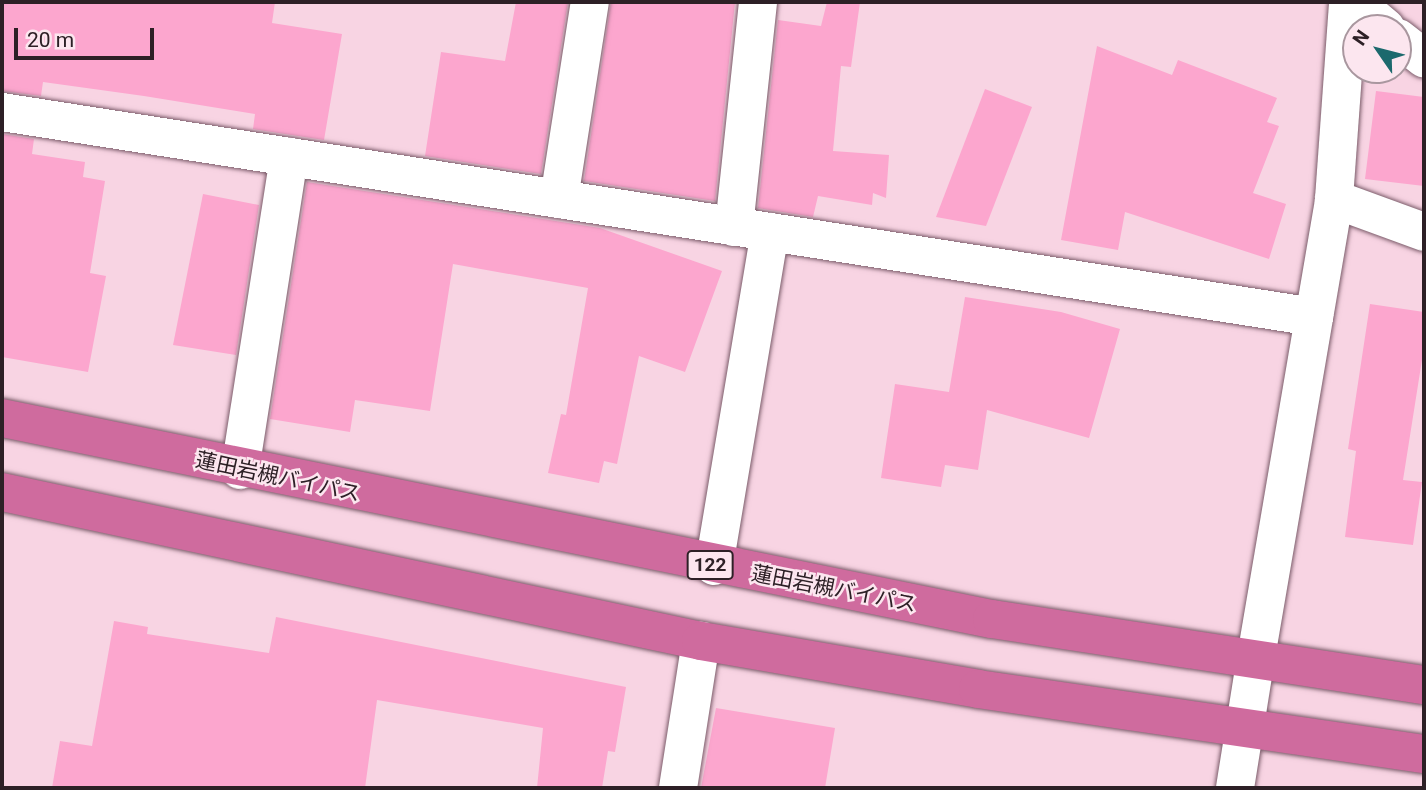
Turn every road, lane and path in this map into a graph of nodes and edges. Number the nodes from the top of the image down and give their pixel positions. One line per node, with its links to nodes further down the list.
1 (590, 2): 8 (street)
2 (758, 2): 10 (street)
3 (1348, 2): 9 (street)
4 (1355, 2): 5 (street)
5 (1369, 14)
6 (2, 112): 7 (street)
7 (289, 157): 8 (street); 14 (street)
8 (559, 199): 10 (street)
9 (1334, 200): 11 (street); 12 (street)
10 (752, 229): 12 (street); 16 (street)
11 (1424, 232)
12 (1314, 317): 18 (street)
13 (2, 418): 14 (highway, 蓮田岩槻バイパス / 122)
14 (240, 470): 16 (highway, 蓮田岩槻バイパス / 122)
15 (2, 492): 17 (highway)
16 (714, 566): 18 (highway, 蓮田岩槻バイパス / 122)
17 (701, 641): 20 (highway); 22 (street)
18 (1255, 663): 19 (highway, 蓮田岩槻バイパス / 122); 20 (street)
19 (1424, 685)
20 (1245, 729): 21 (highway); 23 (street)
21 (1424, 754)
22 (678, 788)
23 (1235, 788)

